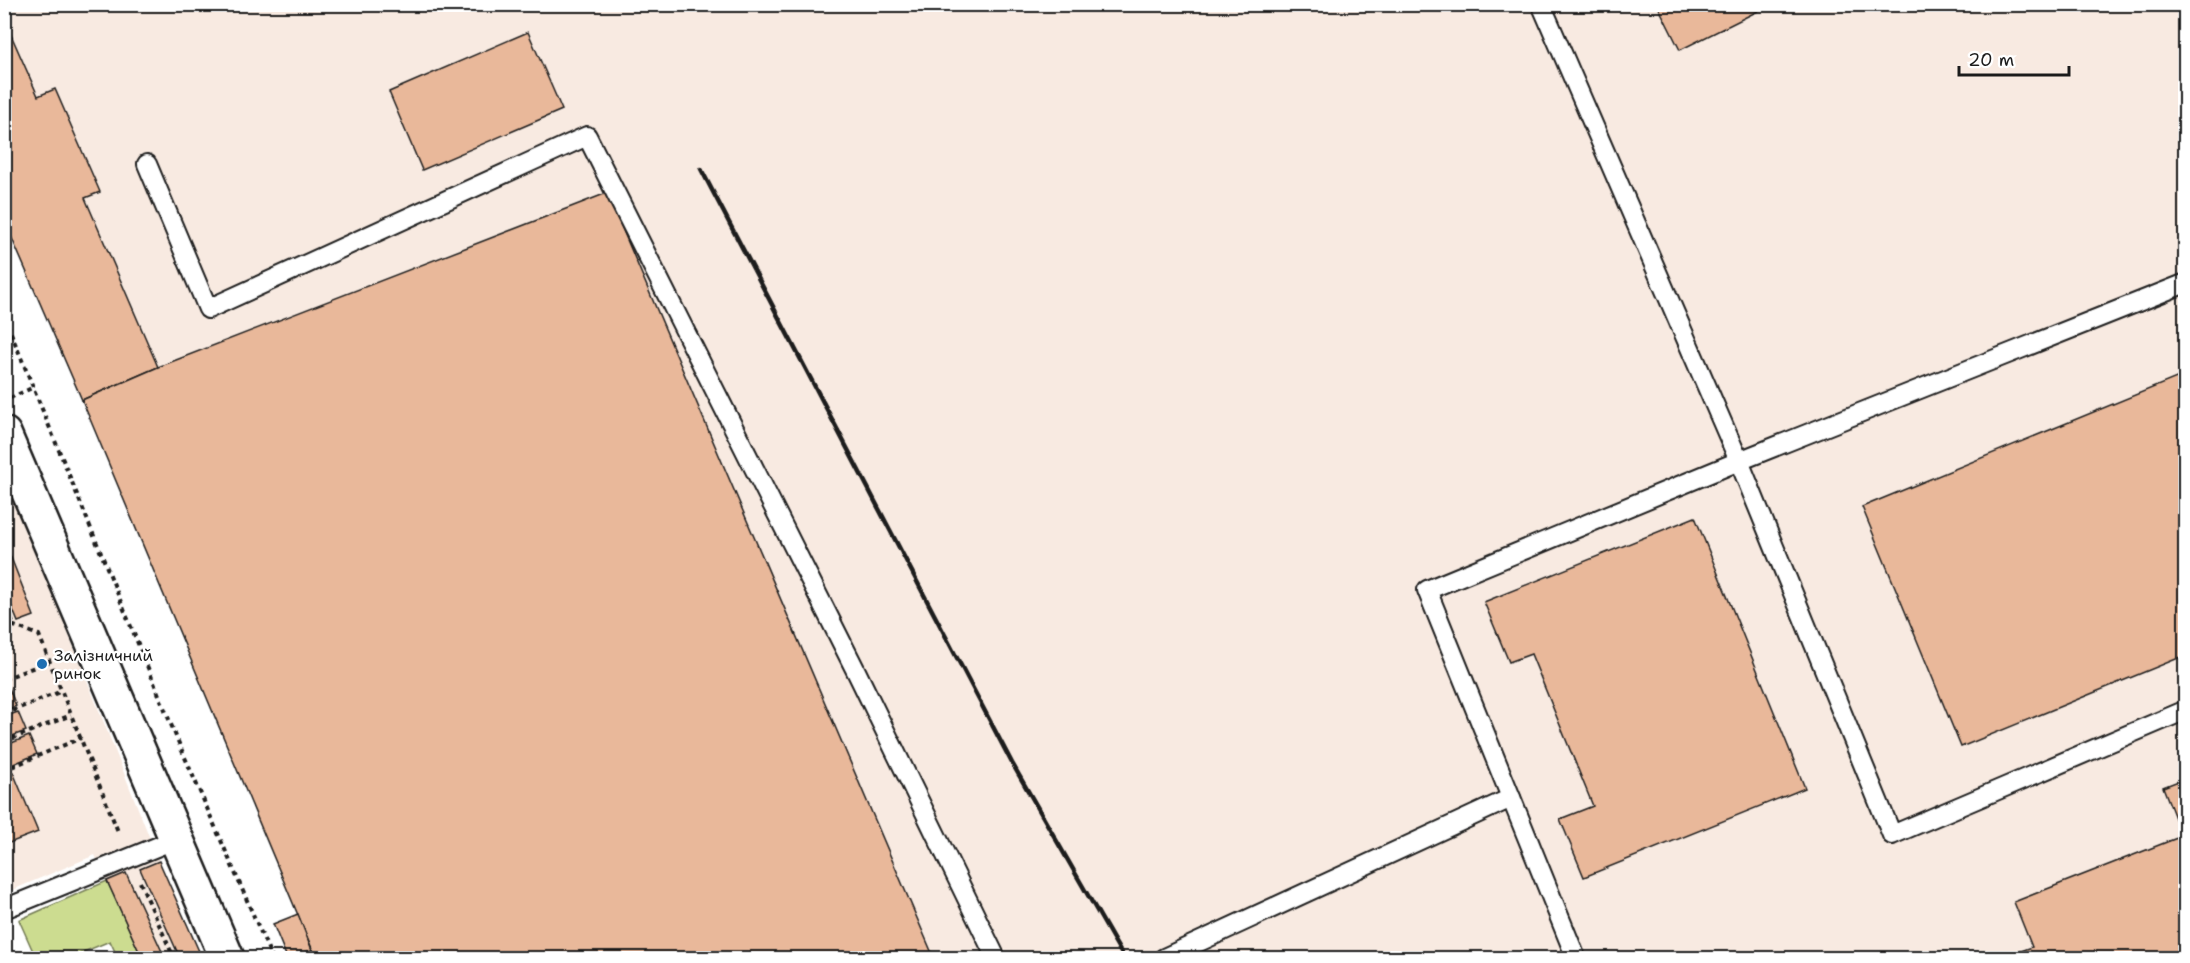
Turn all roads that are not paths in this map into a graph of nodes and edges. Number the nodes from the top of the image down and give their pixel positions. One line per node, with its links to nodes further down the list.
1 (1541, 4): 5 (lane)
2 (147, 164): 11 (lane)
3 (2186, 284): 5 (lane)
4 (4, 434): 8 (street)
5 (1739, 461): 6 (lane); 7 (lane)
6 (2186, 710)
7 (1511, 798): 12 (lane); 13 (lane)
8 (176, 839): 9 (lane); 10 (street)
9 (4, 909)
10 (227, 958)
11 (996, 958)
12 (1164, 958)
13 (1576, 958)

